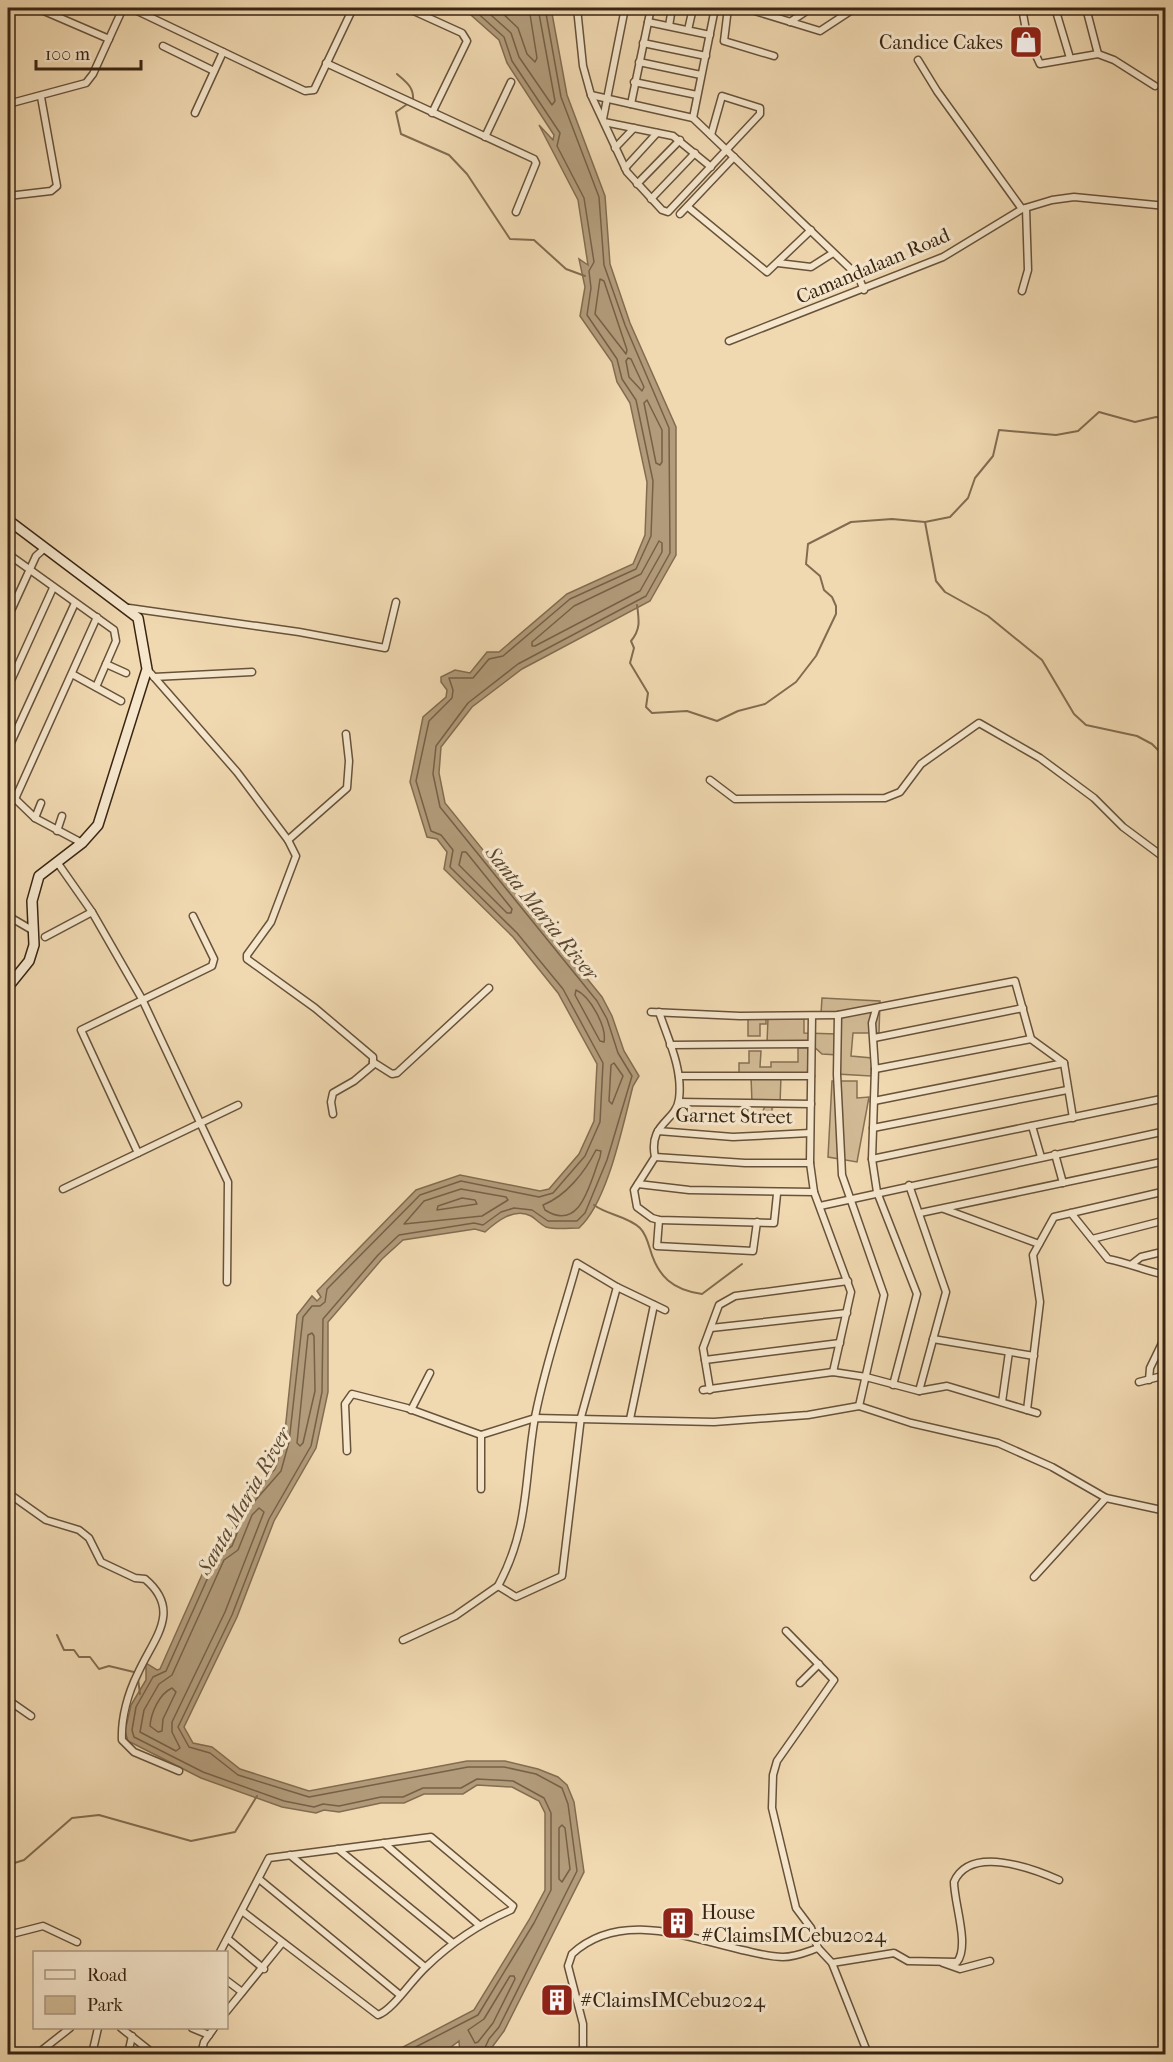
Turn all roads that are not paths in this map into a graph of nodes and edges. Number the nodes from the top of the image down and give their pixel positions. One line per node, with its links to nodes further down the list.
1 (38, 8): 26 (street)
2 (123, 8): 26 (street)
3 (131, 8): 29 (street)
4 (352, 8): 36 (street)
5 (407, 8): 49 (street)
6 (577, 8): 42 (street)
7 (625, 8): 45 (street)
8 (651, 8): 21 (street)
9 (672, 8): 23 (street)
10 (693, 8): 24 (street)
11 (716, 8): 25 (street)
12 (728, 8): 32 (street)
13 (745, 8): 20 (street)
14 (766, 8): 20 (street)
15 (812, 8): 22 (street)
16 (855, 8): 22 (street)
17 (1022, 8): 33 (street)
18 (1055, 8): 33 (street)
19 (1086, 8): 30 (street)
20 (759, 13): 22 (street)
21 (648, 22): 23 (street); 27 (street)
22 (790, 22)
23 (669, 26): 24 (street)
24 (688, 30): 25 (street)
25 (710, 35): 31 (street)
26 (109, 39): 44 (street)
27 (643, 43): 31 (street); 35 (street)
28 (163, 46): 37 (street)
29 (223, 52): 36 (street); 37 (street)
30 (1098, 54): 33 (street); 41 (street)
31 (706, 56): 38 (street)
32 (774, 56)
33 (1070, 58)
34 (918, 60): 68 (street)
35 (639, 62): 38 (street); 40 (street)
36 (326, 63): 49 (street)
37 (214, 71): 48 (street)
38 (701, 75): 43 (street)
39 (511, 82): 55 (street)
40 (634, 82): 43 (street); 47 (street)
41 (1155, 86)
42 (591, 95): 45 (street); 51 (street)
43 (697, 95): 50 (street)
44 (41, 97): 46 (street); 64 (street)
45 (607, 98): 47 (street); 51 (street)
46 (8, 104)
47 (631, 104): 50 (street)
48 (195, 113)
49 (432, 113): 55 (street)
50 (693, 118): 54 (street)
51 (603, 121): 52 (street); 57 (street)
52 (634, 128): 53 (street); 57 (street)
53 (657, 133): 56 (street); 62 (street)
54 (711, 135): 58 (street); 58 (street)
55 (485, 137): 69 (street)
56 (680, 140): 59 (street); 63 (street)
57 (615, 148): 62 (street)
58 (727, 151): 60 (street); 61 (street)
59 (695, 153): 61 (street); 65 (street)
60 (734, 157): 67 (street); 71 (street)
61 (711, 167): 65 (street)
62 (625, 168): 63 (street)
63 (637, 184): 65 (street)
64 (8, 196)
65 (651, 199)
66 (1166, 206): 68 (street, Camandalaan Road)
67 (688, 207): 70 (street); 73 (street)
68 (1024, 208): 74 (street, Camandalaan Road); 75 (street)
69 (516, 212)
70 (680, 214)
71 (810, 231): 72 (street); 73 (street)
72 (833, 253): 73 (street); 74 (street)
73 (778, 263)
74 (864, 290): 76 (street, Camandalaan Road)
75 (1022, 291)
76 (729, 341)
77 (8, 520): 78 (street)
78 (45, 548): 80 (street); 85 (street)
79 (8, 555): 80 (street)
80 (31, 569): 81 (street); 83 (street)
81 (52, 588): 84 (street); 93 (street)
82 (396, 602): 85 (street)
83 (10, 603): 87 (street)
84 (75, 603): 86 (street); 97 (street)
85 (129, 608): 91 (street)
86 (97, 617): 88 (street); 92 (street)
87 (8, 618)
88 (106, 664): 90 (street); 94 (street)
89 (252, 672): 91 (street)
90 (126, 673)
91 (151, 673): 105 (street); 106 (street)
92 (72, 674): 94 (street); 100 (street)
93 (8, 687)
94 (96, 687): 95 (street)
95 (121, 701)
96 (346, 734): 105 (street)
97 (8, 749)
98 (710, 780): 107 (street)
99 (8, 792): 100 (street)
100 (15, 799): 103 (street)
101 (41, 803): 103 (street)
102 (62, 816): 104 (street)
103 (35, 818): 104 (street)
104 (57, 831): 106 (street)
105 (288, 840): 127 (street)
106 (82, 843): 108 (street)
107 (1166, 859)
108 (57, 862): 109 (street); 112 (street)
109 (92, 912): 113 (street); 116 (street)
110 (8, 916): 112 (street)
111 (193, 916): 116 (street)
112 (32, 930): 114 (street)
113 (45, 937)
114 (8, 987)
115 (489, 988): 127 (street)
116 (142, 999): 140 (street); 146 (street)
117 (1023, 1008): 118 (street); 123 (street); 124 (street)
118 (876, 1009): 121 (street); 123 (street)
119 (651, 1012): 120 (street)
120 (659, 1012): 122 (street); 126 (street)
121 (838, 1015): 122 (street); 161 (street)
122 (812, 1016): 125 (street)
123 (874, 1038): 129 (street)
124 (1032, 1039): 128 (street); 129 (street)
125 (811, 1044): 126 (street); 131 (street)
126 (669, 1045): 130 (street)
127 (374, 1062): 138 (street)
128 (1064, 1063): 132 (street); 134 (street)
129 (875, 1069): 134 (street)
130 (679, 1076): 131 (street); 135 (street)
131 (812, 1076): 136 (street)
132 (1067, 1089): 139 (street); 142 (street)
133 (1166, 1098): 139 (street)
134 (874, 1101): 142 (street)
135 (679, 1102): 136 (street); 143 (street)
136 (811, 1104): 145 (street)
137 (238, 1105): 140 (street)
138 (333, 1114)
139 (1073, 1118): 141 (street)
140 (200, 1123): 146 (street); 175 (street)
141 (1032, 1126): 149 (street); 150 (street)
142 (873, 1128): 150 (street)
143 (658, 1131): 145 (street, Garnet Street); 148 (street)
144 (1166, 1131): 147 (street)
145 (810, 1134): 152 (street)
146 (138, 1153): 156 (street)
147 (1055, 1154): 149 (street); 153 (street)
148 (655, 1157): 152 (street); 154 (street)
149 (1041, 1157): 155 (street)
150 (872, 1159): 159 (street)
151 (1166, 1161): 153 (street)
152 (810, 1163): 158 (street)
153 (1062, 1183): 163 (street)
154 (638, 1184): 160 (street); 166 (street)
155 (909, 1185): 159 (street); 164 (street)
156 (63, 1189)
157 (1166, 1191): 165 (street)
158 (814, 1192): 160 (street); 162 (street)
159 (877, 1192): 161 (street); 193 (street)
160 (777, 1194): 168 (street)
161 (849, 1198): 162 (street); 190 (street)
162 (820, 1206): 174 (street)
163 (942, 1209): 164 (street); 170 (street)
164 (920, 1213): 182 (street)
165 (1071, 1213): 169 (street); 170 (street)
166 (659, 1220): 168 (street); 168 (street)
167 (1166, 1220): 169 (street)
168 (757, 1222)
169 (1092, 1239): 172 (street)
170 (1039, 1244): 185 (street)
171 (1166, 1251): 172 (street)
172 (1132, 1264): 173 (street)
173 (1166, 1275)
174 (848, 1281): 179 (street); 180 (street)
175 (227, 1282)
176 (617, 1287): 177 (street); 200 (street); 201 (street)
177 (654, 1305): 178 (street); 202 (street)
178 (665, 1310)
179 (847, 1313): 180 (street); 183 (street)
180 (711, 1328): 186 (street)
181 (1166, 1335): 191 (street)
182 (933, 1339): 184 (street); 194 (street)
183 (840, 1342): 186 (street); 187 (street)
184 (1009, 1352): 185 (street); 195 (street)
185 (1034, 1356): 198 (street)
186 (705, 1360): 187 (street)
187 (833, 1372): 190 (street)
188 (430, 1373): 197 (street)
189 (1166, 1375): 191 (street)
190 (866, 1377): 193 (street); 196 (street)
191 (1149, 1380): 192 (street)
192 (1139, 1382)
193 (893, 1384): 194 (street)
194 (919, 1391): 195 (street)
195 (1002, 1402): 198 (street)
196 (859, 1406): 202 (street); 207 (street)
197 (411, 1410): 203 (street); 204 (street)
198 (1028, 1410): 199 (street)
199 (1037, 1413)
200 (581, 1417): 201 (street); 202 (street); 210 (street)
201 (535, 1418): 203 (street); 210 (street)
202 (630, 1419)
203 (481, 1435): 205 (street)
204 (347, 1451)
205 (481, 1489)
206 (8, 1493): 217 (street)
207 (1106, 1498): 208 (street); 209 (street)
208 (1166, 1511)
209 (1034, 1577)
210 (498, 1586): 212 (street)
211 (786, 1631): 213 (street)
212 (403, 1640)
213 (819, 1664): 214 (street); 230 (street)
214 (800, 1683)
215 (8, 1700): 216 (street)
216 (31, 1716)
217 (178, 1771)
218 (384, 1843): 219 (street); 224 (street); 224 (street)
219 (338, 1849): 220 (street); 229 (street)
220 (290, 1855): 221 (street); 235 (street)
221 (258, 1879): 223 (street); 239 (street)
222 (1059, 1880): 234 (street)
223 (242, 1911): 226 (street); 228 (street)
224 (479, 1925): 229 (street)
225 (8, 1935): 227 (street)
226 (228, 1939): 231 (street); 236 (street)
227 (77, 1942)
228 (282, 1943): 236 (street); 239 (street)
229 (453, 1943): 235 (street)
230 (818, 1948): 233 (street); 255 (street)
231 (221, 1951)
232 (990, 1961): 234 (street)
233 (832, 1963): 234 (street); 256 (street)
234 (943, 1963)
235 (425, 1967): 239 (street)
236 (264, 1969): 238 (street)
237 (228, 1982): 238 (street)
238 (242, 1992): 240 (street)
239 (400, 1995)
240 (228, 2010)
241 (69, 2029): 248 (street)
242 (98, 2029): 251 (street)
243 (122, 2029): 247 (street)
244 (194, 2029): 246 (street)
245 (213, 2029): 246 (street)
246 (209, 2035): 254 (street)
247 (132, 2036): 252 (street); 253 (street)
248 (53, 2043): 249 (street); 250 (street)
249 (38, 2055)
250 (51, 2055)
251 (92, 2055)
252 (128, 2055)
253 (154, 2055)
254 (201, 2055)
255 (583, 2055)
256 (868, 2055)

